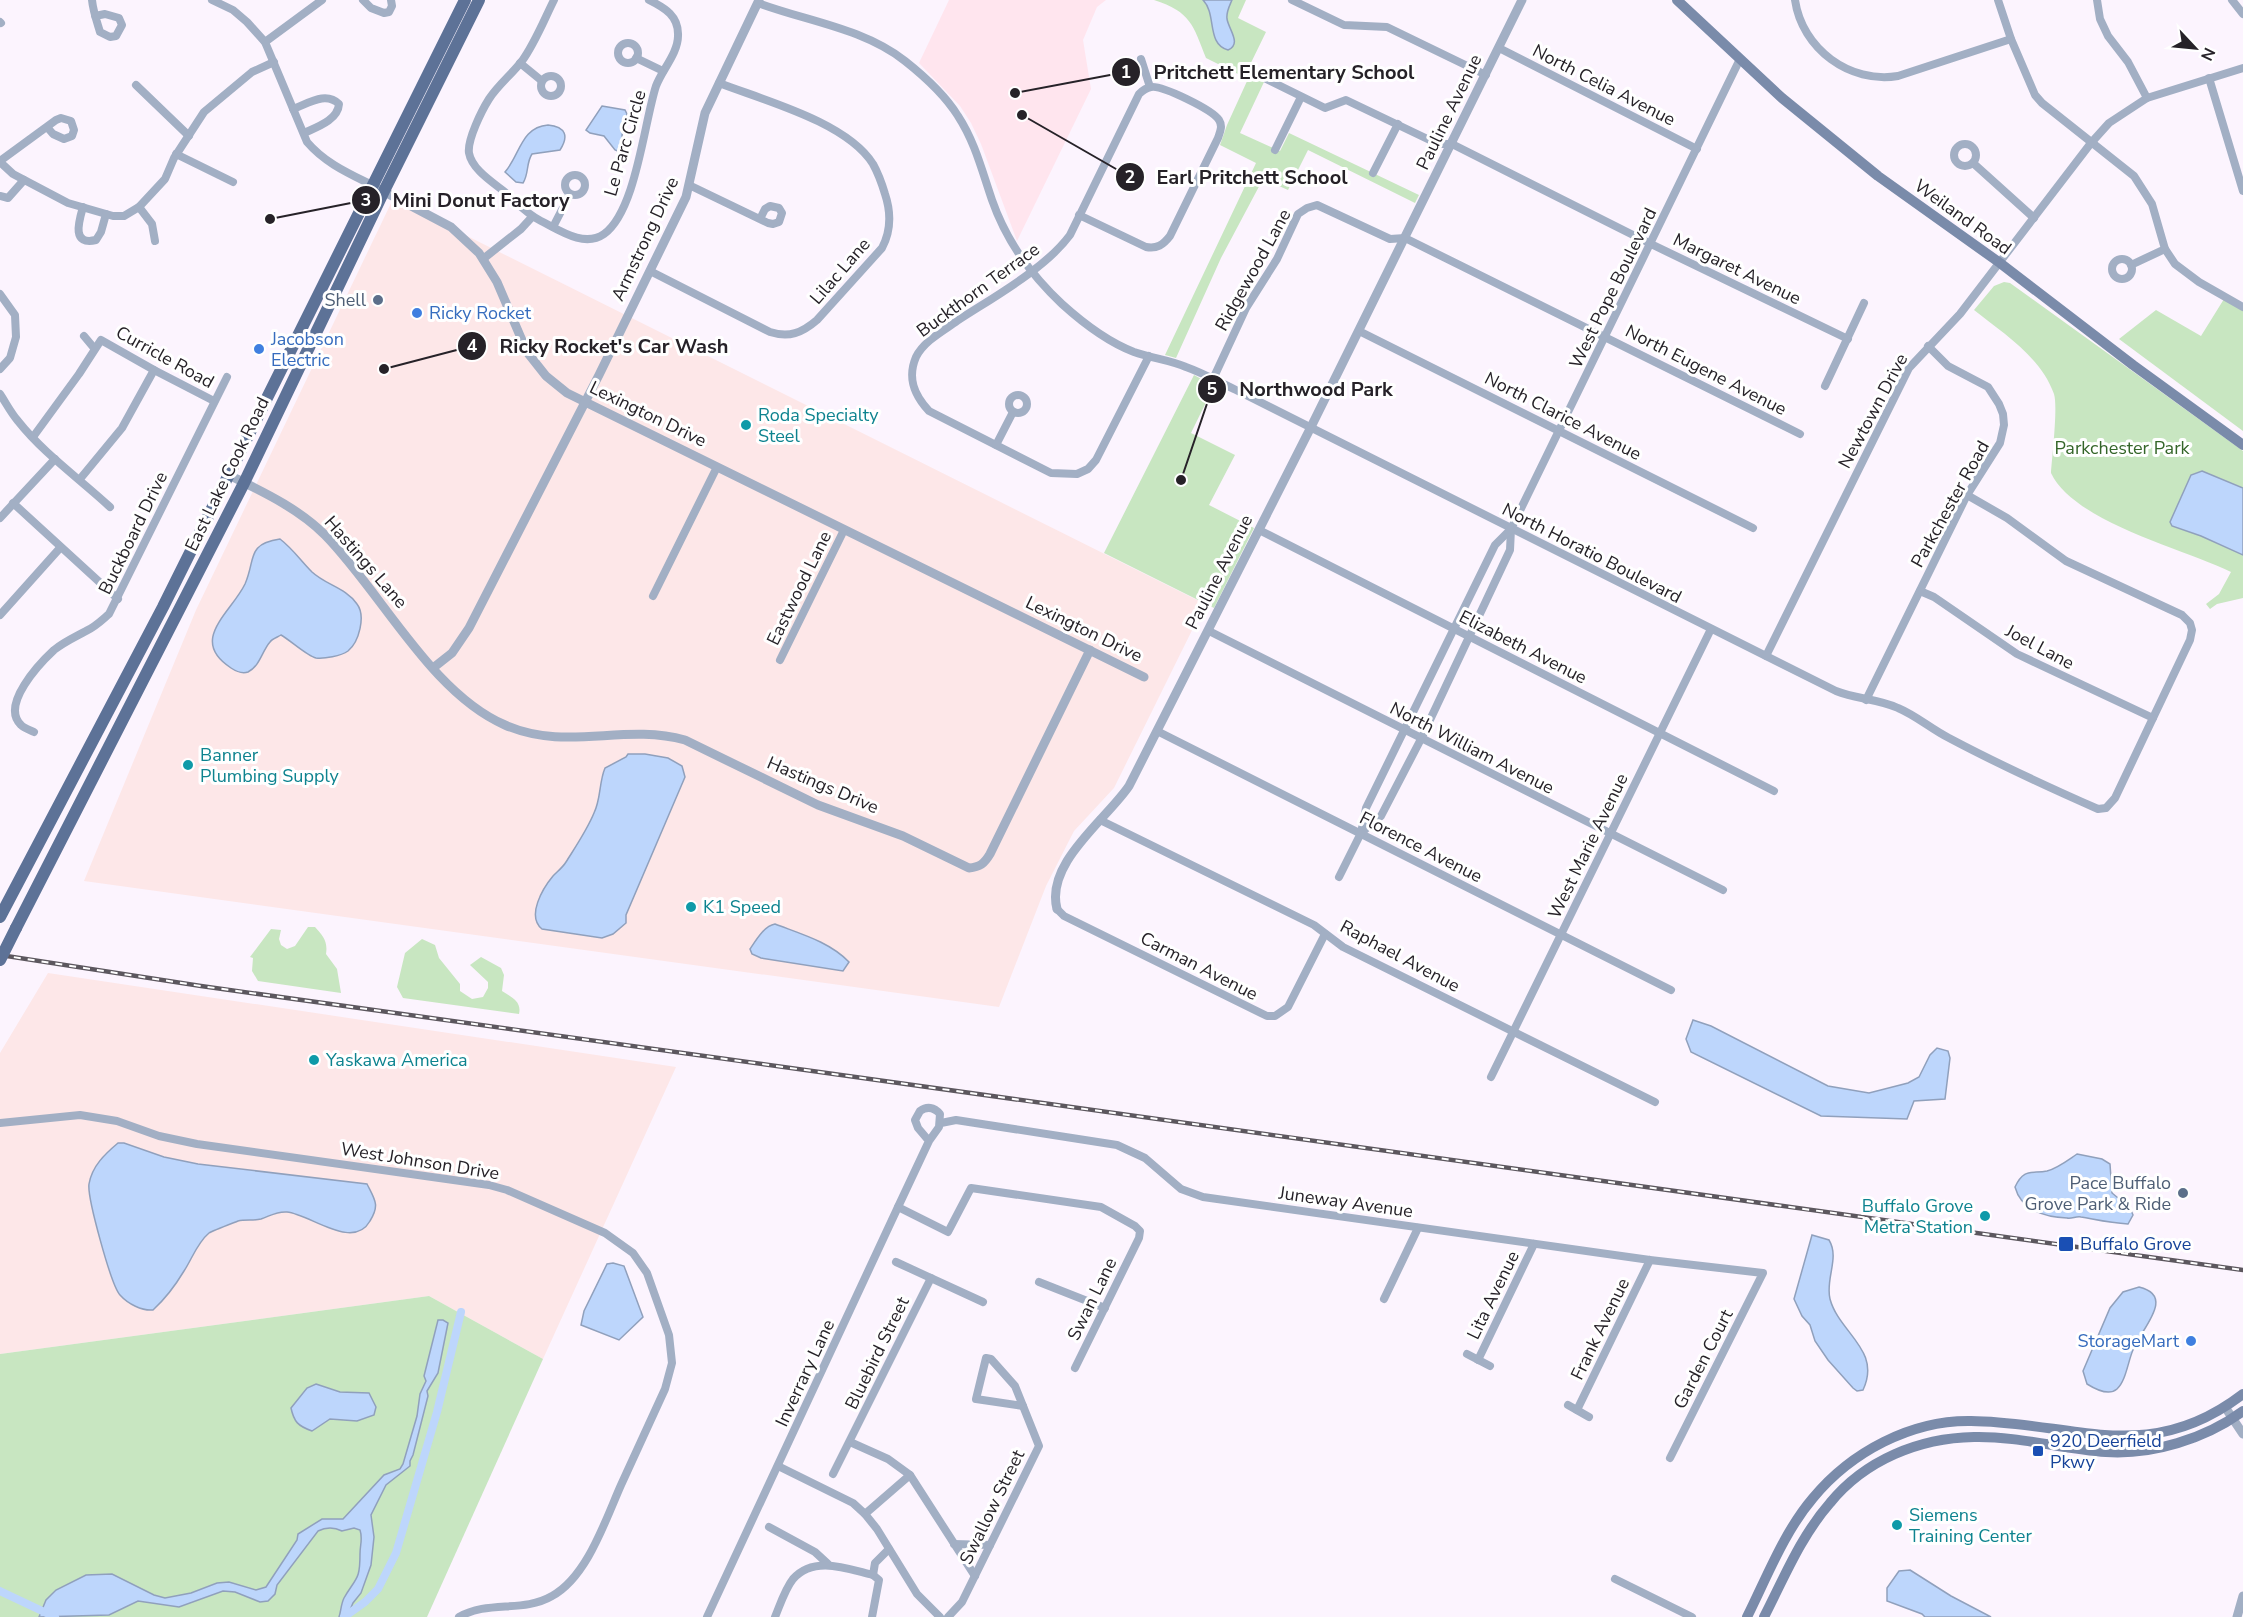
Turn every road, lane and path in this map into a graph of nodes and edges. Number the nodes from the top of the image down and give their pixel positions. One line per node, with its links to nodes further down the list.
1 (92, 0): 19 (street)
2 (322, 0): 21 (street)
3 (363, 0): 4 (street)
4 (391, 0)
5 (465, 0): 54 (main road, East Lake Cook Road)
6 (479, 0): 56 (main road, East Lake Cook Road)
7 (554, 0): 27 (street, Le Parc Circle)
8 (649, 0): 29 (street, Le Parc Circle)
9 (1292, 0): 31 (street)
10 (1522, 0): 22 (street, Pauline Avenue)
11 (1677, 0): 25 (main road, Weiland Road)
12 (1795, 0): 20 (street)
13 (1998, 0): 20 (street)
14 (2097, 0): 38 (street)
15 (2232, 0): 18 (street)
16 (215, 1): 21 (street, Lexington Drive)
17 (758, 1): 34 (street, Armstrong Drive); 76 (street, North Horatio Boulevard)
18 (2243, 14)
19 (95, 16)
20 (2011, 39): 44 (street)
21 (265, 42): 26 (street, Lexington Drive)
22 (1499, 48): 31 (street, Pauline Avenue); 46 (street, North Celia Avenue)
23 (636, 58): 29 (street, Le Parc Circle)
24 (1141, 59): 36 (street)
25 (1740, 59): 46 (street, West Pope Boulevard); 73 (main road, Weiland Road)
26 (274, 62): 39 (street, Lexington Drive); 43 (street)
27 (520, 63): 33 (street); 64 (street, Le Parc Circle)
28 (2243, 68): 32 (street, Newtown Drive)
29 (663, 71): 67 (street, Le Parc Circle)
30 (1250, 71): 37 (street, Margaret Avenue)
31 (1486, 75): 45 (street, Pauline Avenue)
32 (2210, 78): 38 (street, Newtown Drive); 57 (street)
33 (542, 81)
34 (719, 82): 55 (street, Armstrong Drive); 75 (street, Lilac Lane)
35 (136, 85): 43 (street)
36 (1150, 87): 63 (street, Buckthorn Terrace); 63 (street)
37 (1301, 97): 40 (street, Margaret Avenue); 47 (street)
38 (2147, 98): 44 (street, Newtown Drive)
39 (293, 109): 42 (street, Lexington Drive); 42 (street)
40 (1398, 124): 45 (street, Margaret Avenue); 51 (street)
41 (47, 127): 50 (street)
42 (304, 134): 54 (street, Lexington Drive)
43 (189, 136): 48 (street)
44 (2091, 143): 65 (street, Newtown Drive); 71 (street)
45 (1452, 144): 68 (street, Pauline Avenue); 70 (street, Margaret Avenue)
46 (1696, 149): 70 (street, West Pope Boulevard)
47 (1275, 150)
48 (176, 154): 53 (street); 61 (street)
49 (1973, 163): 65 (street)
50 (1, 166): 52 (street)
51 (1373, 173)
52 (24, 180): 59 (street); 60 (street)
53 (233, 182)
54 (372, 185): 56 (street, Lexington Drive); 104 (main road, East Lake Cook Road)
55 (689, 185): 66 (street); 75 (street, Armstrong Drive)
56 (384, 191): 72 (street, Lexington Drive); 106 (main road, East Lake Cook Road)
57 (2243, 191)
58 (570, 194): 67 (street)
59 (0, 196)
60 (83, 207): 62 (street); 62 (street)
61 (139, 207): 62 (street); 69 (street)
62 (106, 214)
63 (1079, 215): 76 (street, Buckthorn Terrace)
64 (532, 217): 67 (street, Le Parc Circle); 72 (street)
65 (2034, 218): 73 (street, Newtown Drive)
66 (760, 219)
67 (553, 227)
68 (1405, 238): 80 (street, Pauline Avenue); 82 (street, North Eugene Avenue); 90 (street, Ridgewood Lane)
69 (155, 241)
70 (1651, 244): 82 (street, West Pope Boulevard); 83 (street, Margaret Avenue)
71 (2165, 249): 74 (street); 79 (street)
72 (483, 259): 94 (street, Lexington Drive)
73 (2000, 263): 84 (street, Newtown Drive); 101 (main road, Weiland Road)
74 (2131, 265)
75 (650, 271): 94 (street, Armstrong Drive)
76 (1031, 271): 86 (street, North Horatio Boulevard); 100 (street, Buckthorn Terrace)
77 (0, 294): 87 (street)
78 (1864, 303): 83 (street)
79 (2243, 307)
80 (1359, 331): 96 (street, Pauline Avenue); 97 (street, North Clarice Avenue)
81 (84, 336): 85 (street)
82 (1605, 337): 97 (street, West Pope Boulevard); 98 (street, North Eugene Avenue)
83 (1848, 339): 91 (street)
84 (1928, 346): 107 (street, Parkchester Road); 125 (street, Newtown Drive)
85 (94, 348): 88 (street, Curricle Road); 99 (street)
86 (1149, 356): 90 (street, North Horatio Boulevard); 100 (street, Buckthorn Terrace)
87 (0, 369)
88 (154, 370): 93 (street, Curricle Road); 105 (street)
89 (227, 377): 93 (street, Buckboard Drive)
90 (1213, 380): 96 (street, North Horatio Boulevard)
91 (1825, 386)
92 (0, 394): 99 (street)
93 (214, 401): 118 (street, Buckboard Drive)
94 (585, 401): 103 (street, Lexington Drive); 127 (street, Armstrong Drive)
95 (1013, 412): 100 (street)
96 (1310, 429): 112 (street, North Horatio Boulevard); 114 (street, Pauline Avenue)
97 (1559, 430): 111 (street, North Clarice Avenue); 112 (street, West Pope Boulevard)
98 (1800, 434)
99 (33, 437): 102 (street)
100 (996, 445)
101 (2243, 445)
102 (55, 459): 105 (street); 108 (street)
103 (717, 467): 113 (street, Lexington Drive); 117 (street)
104 (229, 475): 106 (street, Hastings Lane); 143 (main road, East Lake Cook Road)
105 (80, 479): 109 (street)
106 (244, 483): 127 (street, Hastings Lane); 146 (main road, East Lake Cook Road, bridge)
107 (1967, 495): 116 (street, Parkchester Road); 130 (street, North Horatio Boulevard)
108 (13, 503): 110 (street); 115 (street)
109 (110, 507)
110 (0, 518)
111 (1753, 528)
112 (1511, 529): 120 (street, West Pope Boulevard); 121 (street, North Horatio Boulevard); 123 (street, West Pope Boulevard)
113 (844, 530): 124 (street, Lexington Drive); 126 (street, Eastwood Lane)
114 (1258, 530): 120 (street, Elizabeth Avenue); 122 (street, Pauline Avenue)
115 (60, 548): 118 (street); 119 (street)
116 (1920, 591): 129 (street, Parkchester Road); 130 (street, Joel Lane)
117 (653, 596)
118 (118, 599): 133 (street, Buckboard Drive)
119 (0, 615)
120 (1455, 628): 123 (street, Elizabeth Avenue); 132 (street, West Pope Boulevard)
121 (1711, 628): 125 (street, North Horatio Boulevard); 134 (street, West Marie Avenue)
122 (1209, 631): 131 (street, Pauline Avenue); 132 (street, North William Avenue)
123 (1470, 636): 134 (street, Elizabeth Avenue); 135 (street, West Pope Boulevard)
124 (1090, 650): 127 (street, Hastings Drive); 128 (street, Lexington Drive)
125 (1766, 656): 129 (street, North Horatio Boulevard)
126 (780, 660)
127 (433, 668)
128 (1144, 677)
129 (1866, 700): 130 (street, North Horatio Boulevard)
130 (2153, 718)
131 (1157, 730): 137 (street, Pauline Avenue); 138 (street, Florence Avenue)
132 (1404, 730): 135 (street, North William Avenue); 138 (street, West Pope Boulevard)
133 (33, 732)
134 (1660, 734): 136 (street, Elizabeth Avenue); 139 (street, West Marie Avenue)
135 (1421, 739): 138 (street, West Pope Boulevard); 139 (street, North William Avenue)
136 (1774, 791)
137 (1100, 820): 142 (street, Pauline Avenue); 144 (street, Raphael Avenue)
138 (1361, 833): 140 (street, West Pope Boulevard); 145 (street, Florence Avenue)
139 (1611, 834): 141 (street, North William Avenue); 145 (street, West Marie Avenue)
140 (1339, 877)
141 (1723, 890)
142 (1057, 909): 144 (street, Carman Avenue)
143 (0, 917)
144 (1325, 934): 148 (street, Raphael Avenue)
145 (1562, 934): 147 (street, Florence Avenue); 148 (street, West Marie Avenue)
146 (0, 960)
147 (1671, 990)
148 (1514, 1031): 149 (street, West Marie Avenue); 150 (street, Raphael Avenue)
149 (1491, 1077)
150 (1655, 1102)
151 (941, 1123): 153 (street, Inverrary Lane); 153 (street); 155 (street, Juneway Avenue)
152 (0, 1124): 193 (street, West Johnson Drive)
153 (929, 1141): 154 (street, Inverrary Lane)
154 (898, 1207): 164 (street, Swan Lane); 179 (street, Inverrary Lane)
155 (1418, 1228): 156 (street, Juneway Avenue); 162 (street)
156 (1534, 1244): 157 (street, Juneway Avenue); 166 (street, Lita Avenue)
157 (1650, 1260): 159 (street, Juneway Avenue); 172 (street, Frank Avenue)
158 (896, 1262): 160 (street)
159 (1763, 1273): 178 (street, Garden Court)
160 (931, 1278): 163 (street); 177 (street, Bluebird Street)
161 (1039, 1282): 164 (street)
162 (1384, 1299)
163 (983, 1302)
164 (1105, 1308): 168 (street, Swan Lane)
165 (1467, 1354): 166 (street)
166 (1478, 1360): 167 (street)
167 (1490, 1366)
168 (1075, 1368)
169 (2234, 1401): 173 (street); 175 (street); 200 (main road)
170 (1568, 1405): 172 (street)
171 (1023, 1406): 171 (street, Swallow Street); 185 (street, Swallow Street)
172 (1577, 1410): 174 (street)
173 (2243, 1412): 175 (main road)
174 (1589, 1417)
175 (2233, 1419): 176 (street); 201 (main road)
176 (2243, 1434)
177 (850, 1442): 180 (street, Bluebird Street); 181 (street)
178 (1670, 1458)
179 (778, 1466): 182 (street); 194 (street, Inverrary Lane)
180 (833, 1474)
181 (910, 1475): 182 (street); 184 (street)
182 (865, 1514): 186 (street)
183 (769, 1527): 187 (street)
184 (954, 1544): 185 (street); 189 (street)
185 (990, 1545): 189 (street, Swallow Street)
186 (889, 1549): 188 (street); 197 (street)
187 (828, 1564): 188 (street); 195 (street)
188 (873, 1575): 196 (street)
189 (975, 1576): 198 (street, Swallow Street)
190 (1615, 1579): 199 (street)
191 (2243, 1596): 202 (street)
192 (2243, 1612): 202 (street)
193 (459, 1617)
194 (707, 1617)
195 (775, 1617)
196 (872, 1617)
197 (940, 1617)
198 (948, 1617)
199 (1692, 1617)
200 (1747, 1617)
201 (1764, 1617)
202 (2238, 1617)

